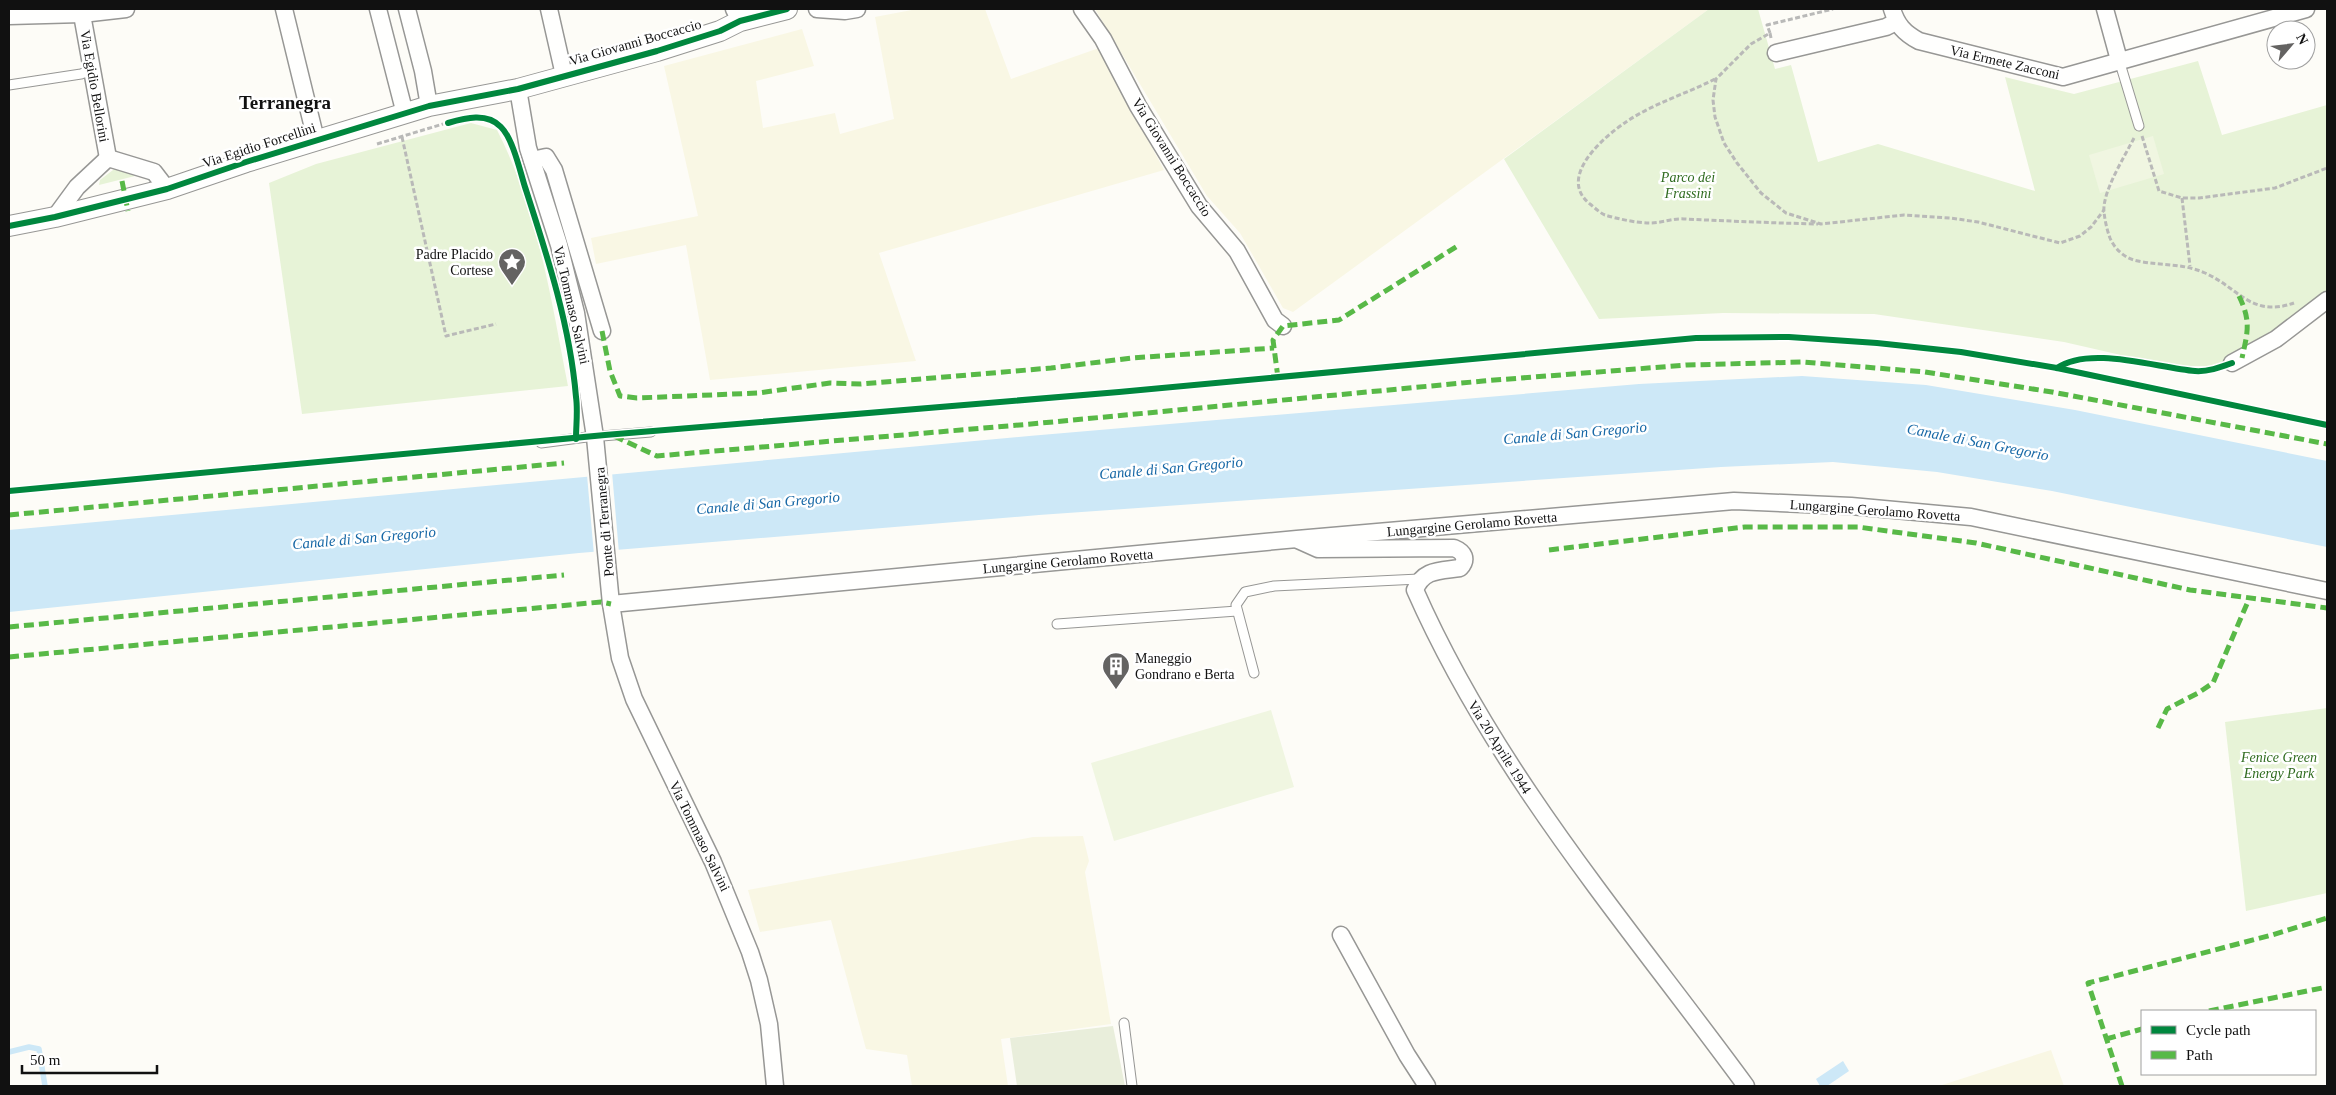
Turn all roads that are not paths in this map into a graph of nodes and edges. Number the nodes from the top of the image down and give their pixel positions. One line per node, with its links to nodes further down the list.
1 (126, 9): 12 (street)
2 (284, 9): 25 (street, Via Egidio Forcellini)
3 (378, 9): 23 (street)
4 (407, 9): 22 (street)
5 (549, 9): 19 (street, Via Giovanni Boccaccio)
6 (787, 9): 13 (street, Via Giovanni Boccaccio)
7 (817, 9): 8 (street)
8 (857, 9)
9 (1082, 9): 32 (street, Via Giovanni Boccaccio)
10 (2106, 9): 17 (street)
11 (2306, 9): 17 (street, Via Ermete Zacconi)
12 (82, 11): 15 (street); 18 (street, Via Egidio Bellorini)
13 (737, 15): 19 (street, Via Giovanni Boccaccio)
14 (1894, 15): 16 (street, Via Ermete Zacconi); 17 (street, Via Ermete Zacconi)
15 (9, 16)
16 (1776, 54)
17 (2119, 60): 24 (lane)
18 (92, 70): 20 (lane); 26 (street, Via Egidio Bellorini)
19 (564, 75): 21 (street, Via Giovanni Boccaccio)
20 (9, 85)
21 (518, 89): 22 (street, Via Egidio Forcellini); 27 (street, Via Tommaso Salvini)
22 (429, 106): 23 (street, Via Egidio Forcellini)
23 (405, 114): 25 (street, Via Egidio Forcellini)
24 (2139, 126)
25 (316, 140): 28 (street, Via Egidio Forcellini)
26 (108, 158): 28 (street, Via Egidio Bellorini); 29 (street, Via Egidio Bellorini)
27 (532, 160): 33 (street, Via Tommaso Salvini); 39 (street, Via Tommaso Salvini)
28 (167, 189): 29 (street, Via Egidio Forcellini)
29 (55, 217): 30 (street, Via Egidio Forcellini)
30 (9, 226)
31 (2327, 300): 34 (street)
32 (1283, 326)
33 (602, 331)
34 (2232, 363)
35 (651, 432): 36 (lane)
36 (602, 436)
37 (587, 437): 38 (lane)
38 (541, 443)
39 (598, 452): 43 (street, Ponte di Terranegra)
40 (1297, 539): 41 (street); 42 (street, Lungargine Gerolamo Rovetta); 43 (street, Lungargine Gerolamo Rovetta)
41 (1419, 579): 44 (lane); 52 (street, Via 20 Aprile 1944)
42 (2327, 591)
43 (610, 597): 49 (street, Via Tommaso Salvini)
44 (1237, 611): 45 (lane); 46 (lane)
45 (1057, 624)
46 (1254, 673)
47 (1341, 935): 51 (street)
48 (1124, 1023): 50 (lane)
49 (774, 1086)
50 (1132, 1086)
51 (1427, 1086)
52 (1746, 1086)

